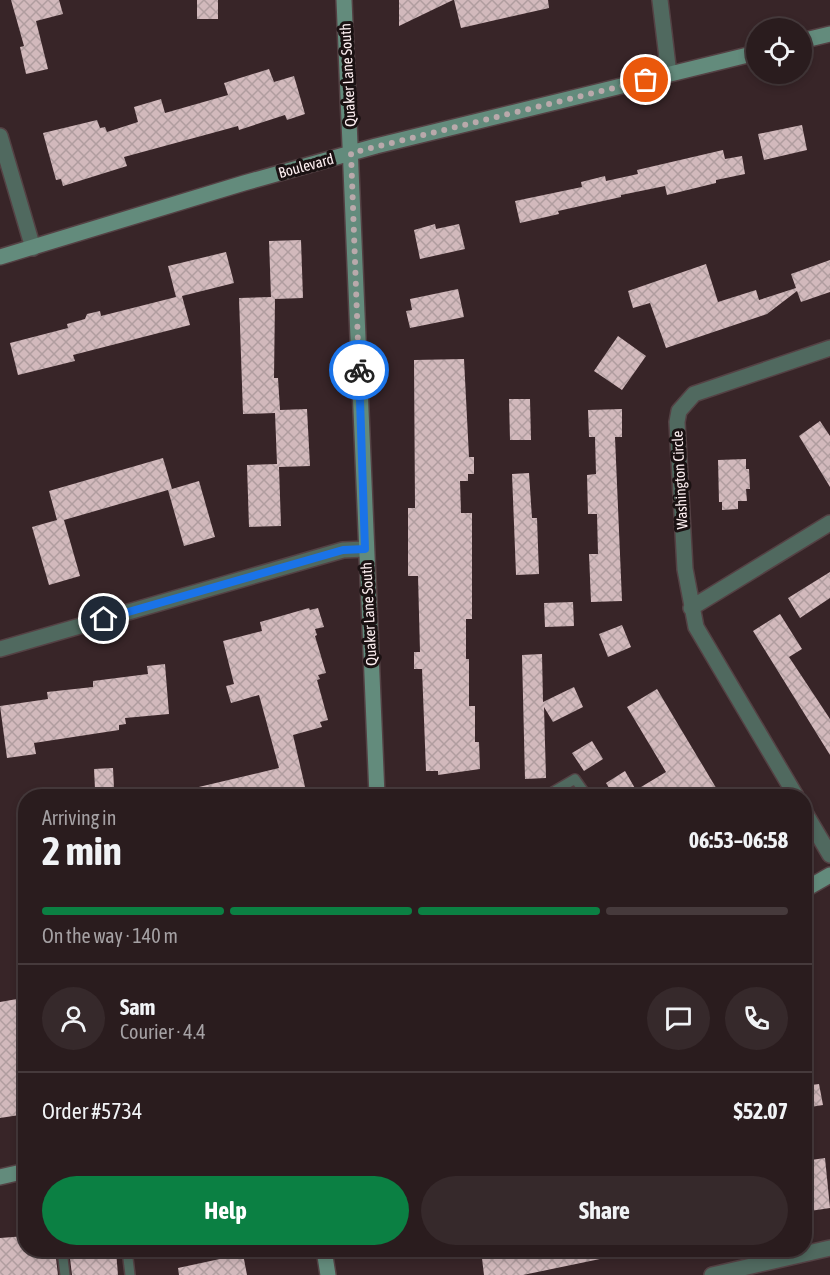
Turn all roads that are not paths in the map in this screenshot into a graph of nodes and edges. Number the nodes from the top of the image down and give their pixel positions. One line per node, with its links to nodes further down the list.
1 (344, 0): 8 (main road, Quaker Lane South)
2 (660, 0): 6 (street)
3 (830, 34): 4 (main road)
4 (812, 38)
5 (746, 55): 6 (main road, Boulevard)
6 (669, 74): 8 (main road, Boulevard)
7 (0, 136): 9 (street)
8 (351, 153): 9 (main road, Boulevard); 13 (main road, Quaker Lane South)
9 (33, 248): 10 (main road, Boulevard)
10 (0, 257)
11 (830, 348): 14 (street, Washington Circle)
12 (830, 523): 14 (street)
13 (365, 549): 15 (street); 16 (main road, Quaker Lane South)
14 (690, 608): 19 (street, Washington Circle)
15 (0, 649)
16 (377, 789)
17 (558, 789): 18 (lane)
18 (582, 789)
19 (791, 789)
20 (812, 825): 21 (street)
21 (830, 855)
22 (830, 875): 23 (main road)
23 (812, 885)
24 (18, 1173): 25 (main road)
25 (0, 1178)
26 (830, 1248): 27 (street)
27 (812, 1252)
28 (63, 1257): 32 (lane)
29 (128, 1257): 33 (lane)
30 (325, 1257): 34 (main road)
31 (791, 1257): 35 (street)
32 (65, 1275)
33 (130, 1275)
34 (328, 1275)
35 (712, 1275)

